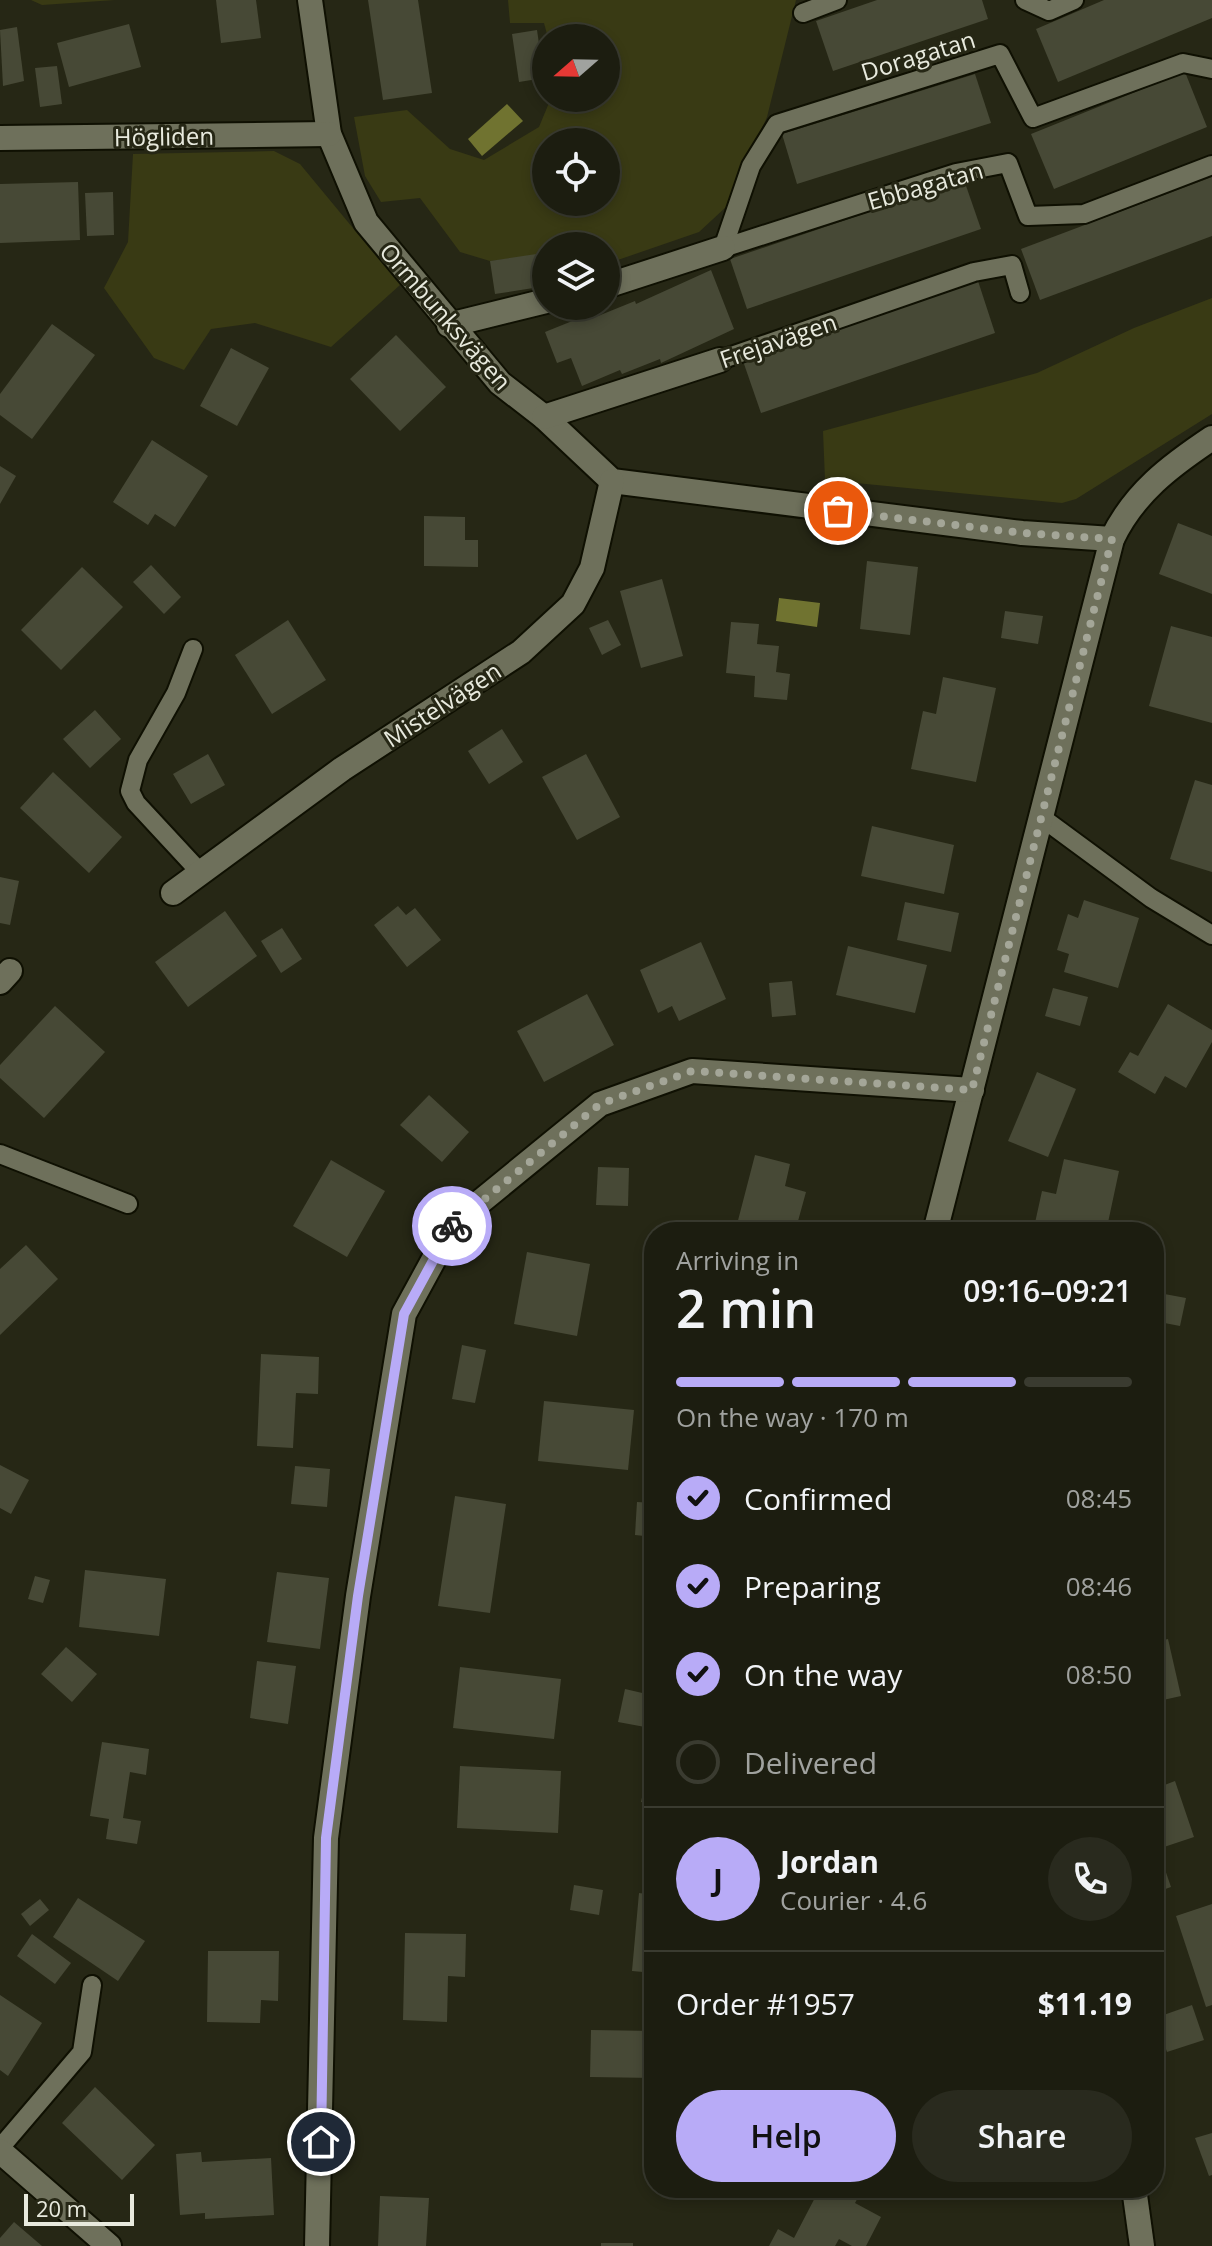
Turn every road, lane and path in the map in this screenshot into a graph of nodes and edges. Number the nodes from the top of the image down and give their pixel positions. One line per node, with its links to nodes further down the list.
1 (310, 0): 7 (street, Ormbunksvägen)
2 (837, 0): 5 (lane)
3 (1025, 0): 4 (lane)
4 (1074, 0)
5 (803, 13)
6 (1212, 69): 10 (lane, Doragatan)
7 (329, 134): 8 (street, Högliden); 14 (street, Ormbunksvägen)
8 (0, 138)
9 (1212, 165): 10 (lane, Ebbagatan)
10 (723, 248): 11 (street, Ebbagatan)
11 (620, 281)
12 (1020, 293): 15 (lane, Frejavägen)
13 (532, 304): 14 (street)
14 (449, 325): 16 (street, Ormbunksvägen)
15 (720, 360): 16 (street, Frejavägen)
16 (544, 417): 18 (street, Ormbunksvägen)
17 (1212, 438): 19 (street)
18 (612, 481): 19 (street); 22 (street, Mistelvägen)
19 (1112, 539): 21 (street)
20 (193, 649): 22 (lane)
21 (1041, 817): 24 (lane); 25 (street)
22 (199, 871): 23 (street, Mistelvägen)
23 (173, 893)
24 (1212, 935)
25 (972, 1090): 28 (street); 33 (street)
26 (0, 1154): 27 (lane)
27 (128, 1204)
28 (938, 1222)
29 (92, 1985): 30 (lane)
30 (0, 2149): 32 (street)
31 (1135, 2198): 34 (street)
32 (109, 2246)
33 (317, 2246)
34 (1142, 2246)

